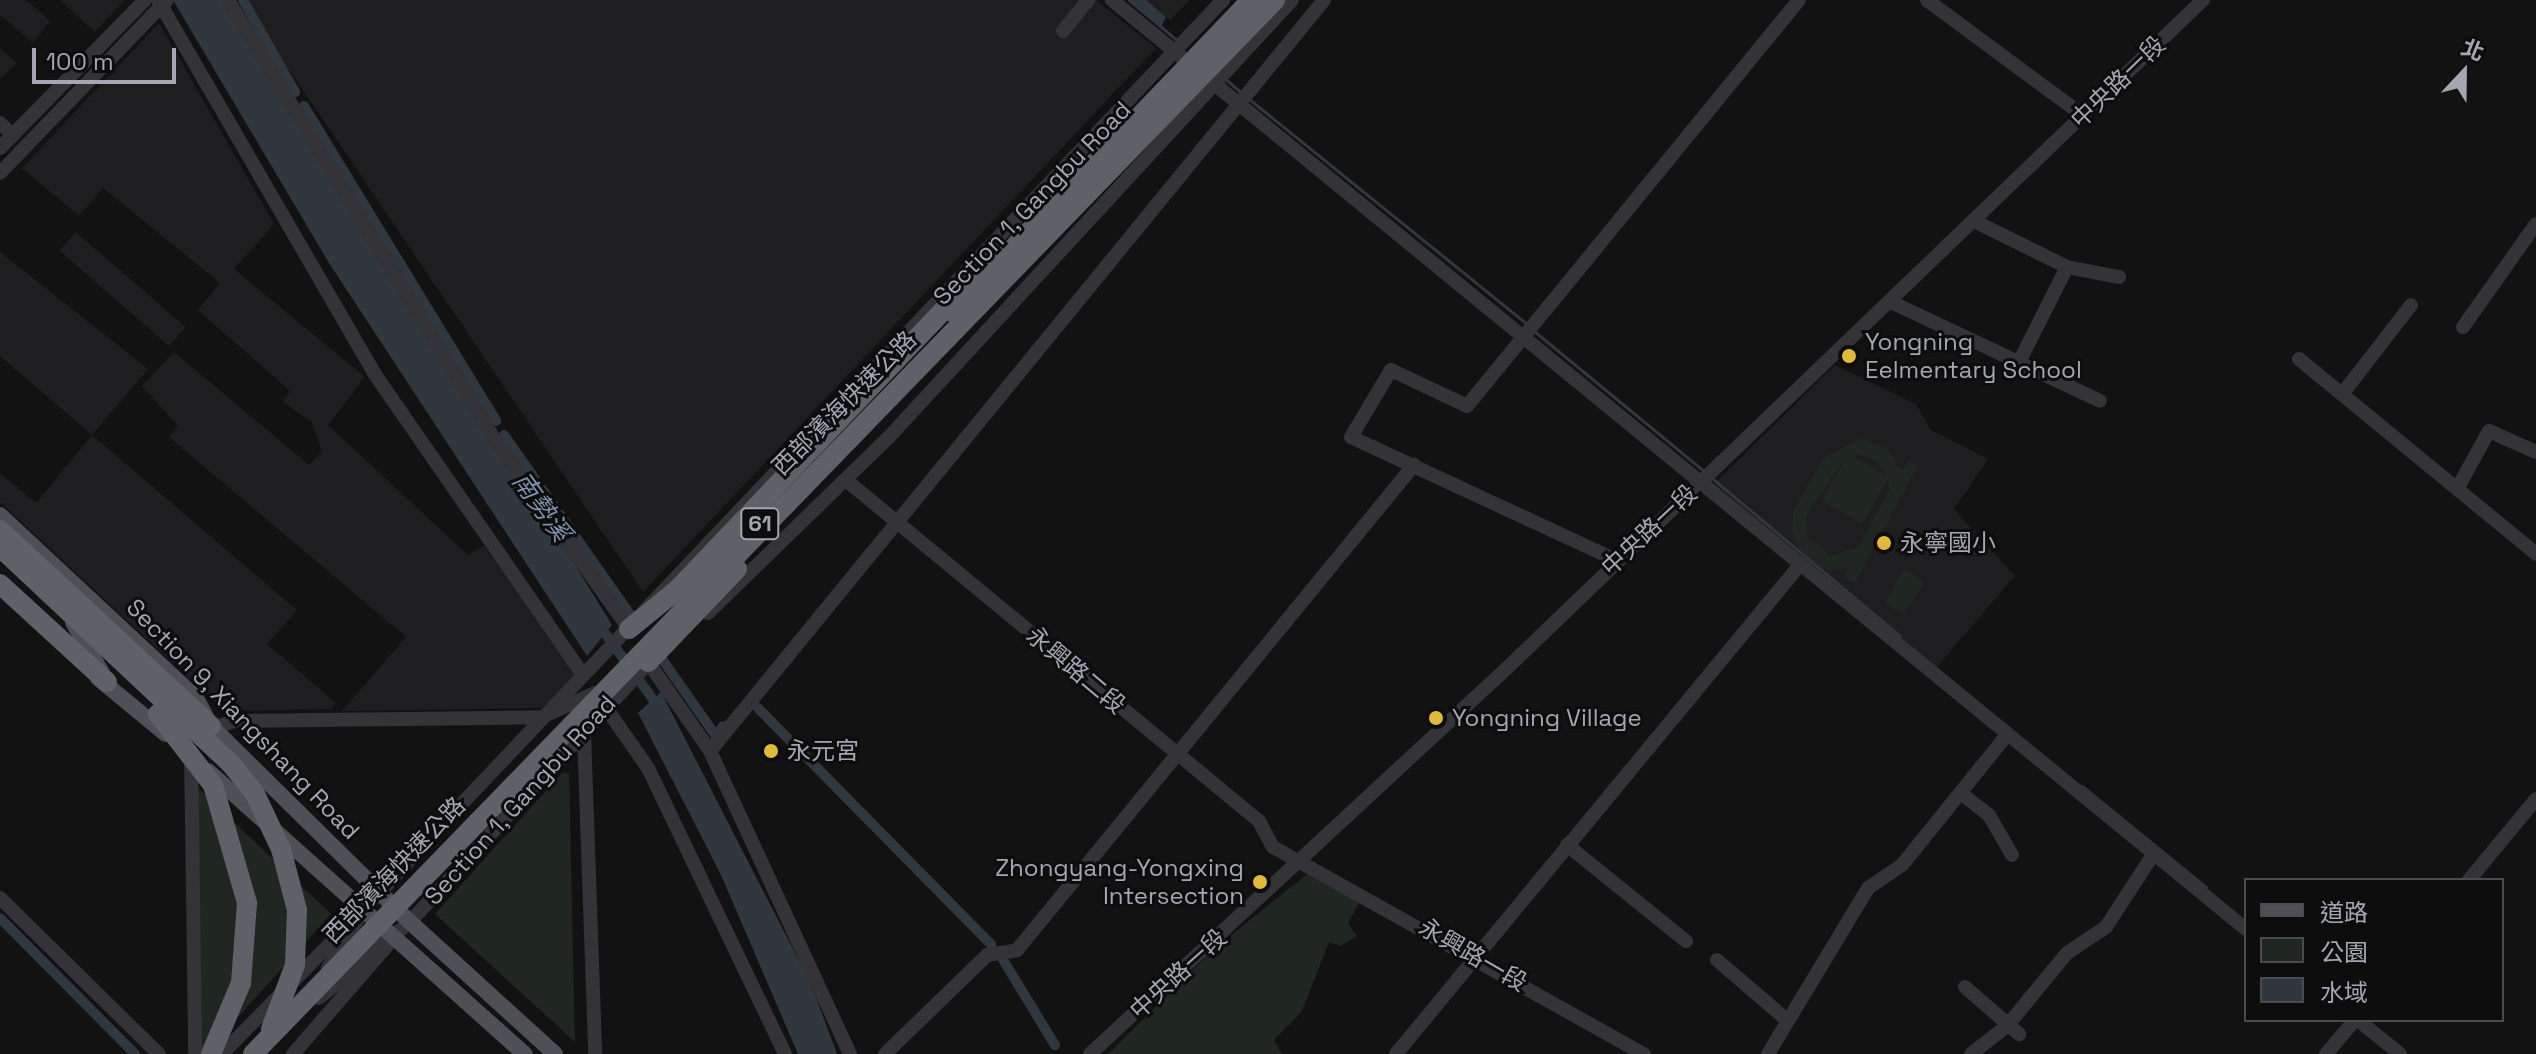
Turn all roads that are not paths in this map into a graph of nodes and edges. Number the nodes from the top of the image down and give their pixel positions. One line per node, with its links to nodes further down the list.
1 (145, 0): 23 (street)
2 (228, 0): 57 (street)
3 (1088, 0): 15 (street)
4 (1112, 0): 16 (street)
5 (1223, 0): 16 (street, Section 1, Gangbu Road)
6 (1251, 0): 18 (highway, 西部濱海快速公路 / 61, bridge)
7 (1264, 0): 17 (street, Section 1, Gangbu Road)
8 (1275, 0): 25 (highway, 西部濱海快速公路 / 61, bridge)
9 (1292, 0): 19 (street, Section 1, Gangbu Road)
10 (1324, 0): 20 (street)
11 (1799, 0): 34 (street)
12 (1927, 0): 21 (street)
13 (2203, 0): 21 (street, 中央路一段)
14 (163, 2): 26 (street); 59 (street)
15 (1063, 31)
16 (1173, 55): 17 (street); 57 (street, Section 1, Gangbu Road)
17 (1197, 69): 19 (street); 54 (street, Section 1, Gangbu Road)
18 (1176, 79): 57 (highway, bridge); 95 (highway, 西部濱海快速公路 / 61, bridge)
19 (1213, 83): 20 (street); 41 (street, Section 1, Gangbu Road)
20 (1240, 101): 34 (street); 45 (street)
21 (2084, 116): 27 (street, 中央路一段)
22 (0, 123): 23 (street)
23 (13, 135): 24 (street)
24 (0, 148)
25 (1117, 166): 58 (highway, bridge); 96 (highway, 西部濱海快速公路 / 61, bridge)
26 (0, 173)
27 (1974, 221): 29 (street); 31 (street, 中央路一段)
28 (2536, 224): 33 (street)
29 (2067, 267): 30 (street); 36 (street)
30 (2119, 277)
31 (1891, 302): 36 (street); 42 (street, 中央路一段)
32 (2411, 305): 37 (street)
33 (2463, 327)
34 (1523, 336): 40 (street); 42 (street)
35 (2299, 359): 37 (street)
36 (2020, 360): 38 (street)
37 (2343, 393): 43 (street)
38 (2100, 401)
39 (2536, 452): 43 (street)
40 (1414, 465): 50 (street); 67 (street)
41 (846, 480): 45 (street, 永興路二段); 58 (street, Section 1, Gangbu Road)
42 (1699, 483): 50 (street, 中央路一段); 52 (street)
43 (2457, 489): 48 (street)
44 (0, 515): 63 (main road, Section 9, Xiangshang Road)
45 (901, 524): 66 (street); 67 (street, 永興路二段)
46 (0, 530): 63 (highway)
47 (0, 547): 97 (highway, bridge)
48 (2536, 554)
49 (0, 555): 56 (main road)
50 (1616, 560): 74 (street, 中央路一段)
51 (0, 566): 93 (highway, bridge)
52 (1799, 566): 65 (street); 71 (street)
53 (0, 584): 60 (highway)
54 (706, 585): 58 (street, Section 1, Gangbu Road); 62 (street, Section 1, Gangbu Road)
55 (0, 594): 60 (main road)
56 (73, 622): 60 (main road); 63 (main road)
57 (629, 629): 59 (street, Section 1, Gangbu Road)
58 (648, 662): 61 (street, Section 1, Gangbu Road); 66 (street)
59 (583, 675): 62 (street, Section 1, Gangbu Road)
60 (107, 682): 68 (main road)
61 (604, 705): 64 (street, Section 1, Gangbu Road); 102 (street)
62 (542, 717): 63 (street); 76 (street, Section 1, Gangbu Road)
63 (211, 726): 68 (street); 76 (main road, Section 9, Xiangshang Road)
64 (584, 733): 79 (street, Section 1, Gangbu Road); 101 (street)
65 (2007, 735): 69 (street); 72 (street)
66 (710, 751): 103 (street)
67 (1177, 754): 74 (street, 永興路二段); 104 (street)
68 (190, 755): 78 (main road); 92 (street)
69 (1962, 794): 73 (street); 86 (street)
70 (2536, 799): 75 (street)
71 (1567, 845): 82 (street); 83 (street)
72 (2154, 853): 80 (street); 90 (street)
73 (2012, 855)
74 (1300, 864): 83 (street, 永興路一段); 105 (street, 中央路一段)
75 (2471, 878)
76 (380, 893): 78 (street, Section 1, Gangbu Road); 79 (main road, Section 9, Xiangshang Road)
77 (0, 898): 91 (street)
78 (363, 911): 81 (main road); 89 (street, Section 1, Gangbu Road); 94 (street, Section 1, Gangbu Road)
79 (410, 922): 81 (street, Section 1, Gangbu Road); 100 (main road, Section 9, Xiangshang Road)
80 (2244, 927)
81 (393, 938): 89 (street, Section 1, Gangbu Road); 98 (street, Section 1, Gangbu Road); 99 (main road)
82 (1686, 941)
83 (1478, 958): 106 (street); 107 (street, 永興路一段)
84 (1717, 960): 86 (street)
85 (1965, 987): 90 (street)
86 (1787, 1020): 108 (street)
87 (2355, 1022): 110 (street)
88 (2360, 1022): 111 (street)
89 (283, 1029): 97 (street, Section 1, Gangbu Road)
90 (2013, 1030): 109 (street)
91 (159, 1054)
92 (195, 1054)
93 (211, 1054)
94 (222, 1054)
95 (240, 1054)
96 (253, 1054)
97 (260, 1054)
98 (293, 1054)
99 (525, 1054)
100 (555, 1054)
101 (595, 1054)
102 (785, 1054)
103 (850, 1054)
104 (885, 1054)
105 (1090, 1054)
106 (1396, 1054)
107 (1644, 1054)
108 (1768, 1054)
109 (1971, 1054)
110 (2326, 1054)
111 (2400, 1054)

